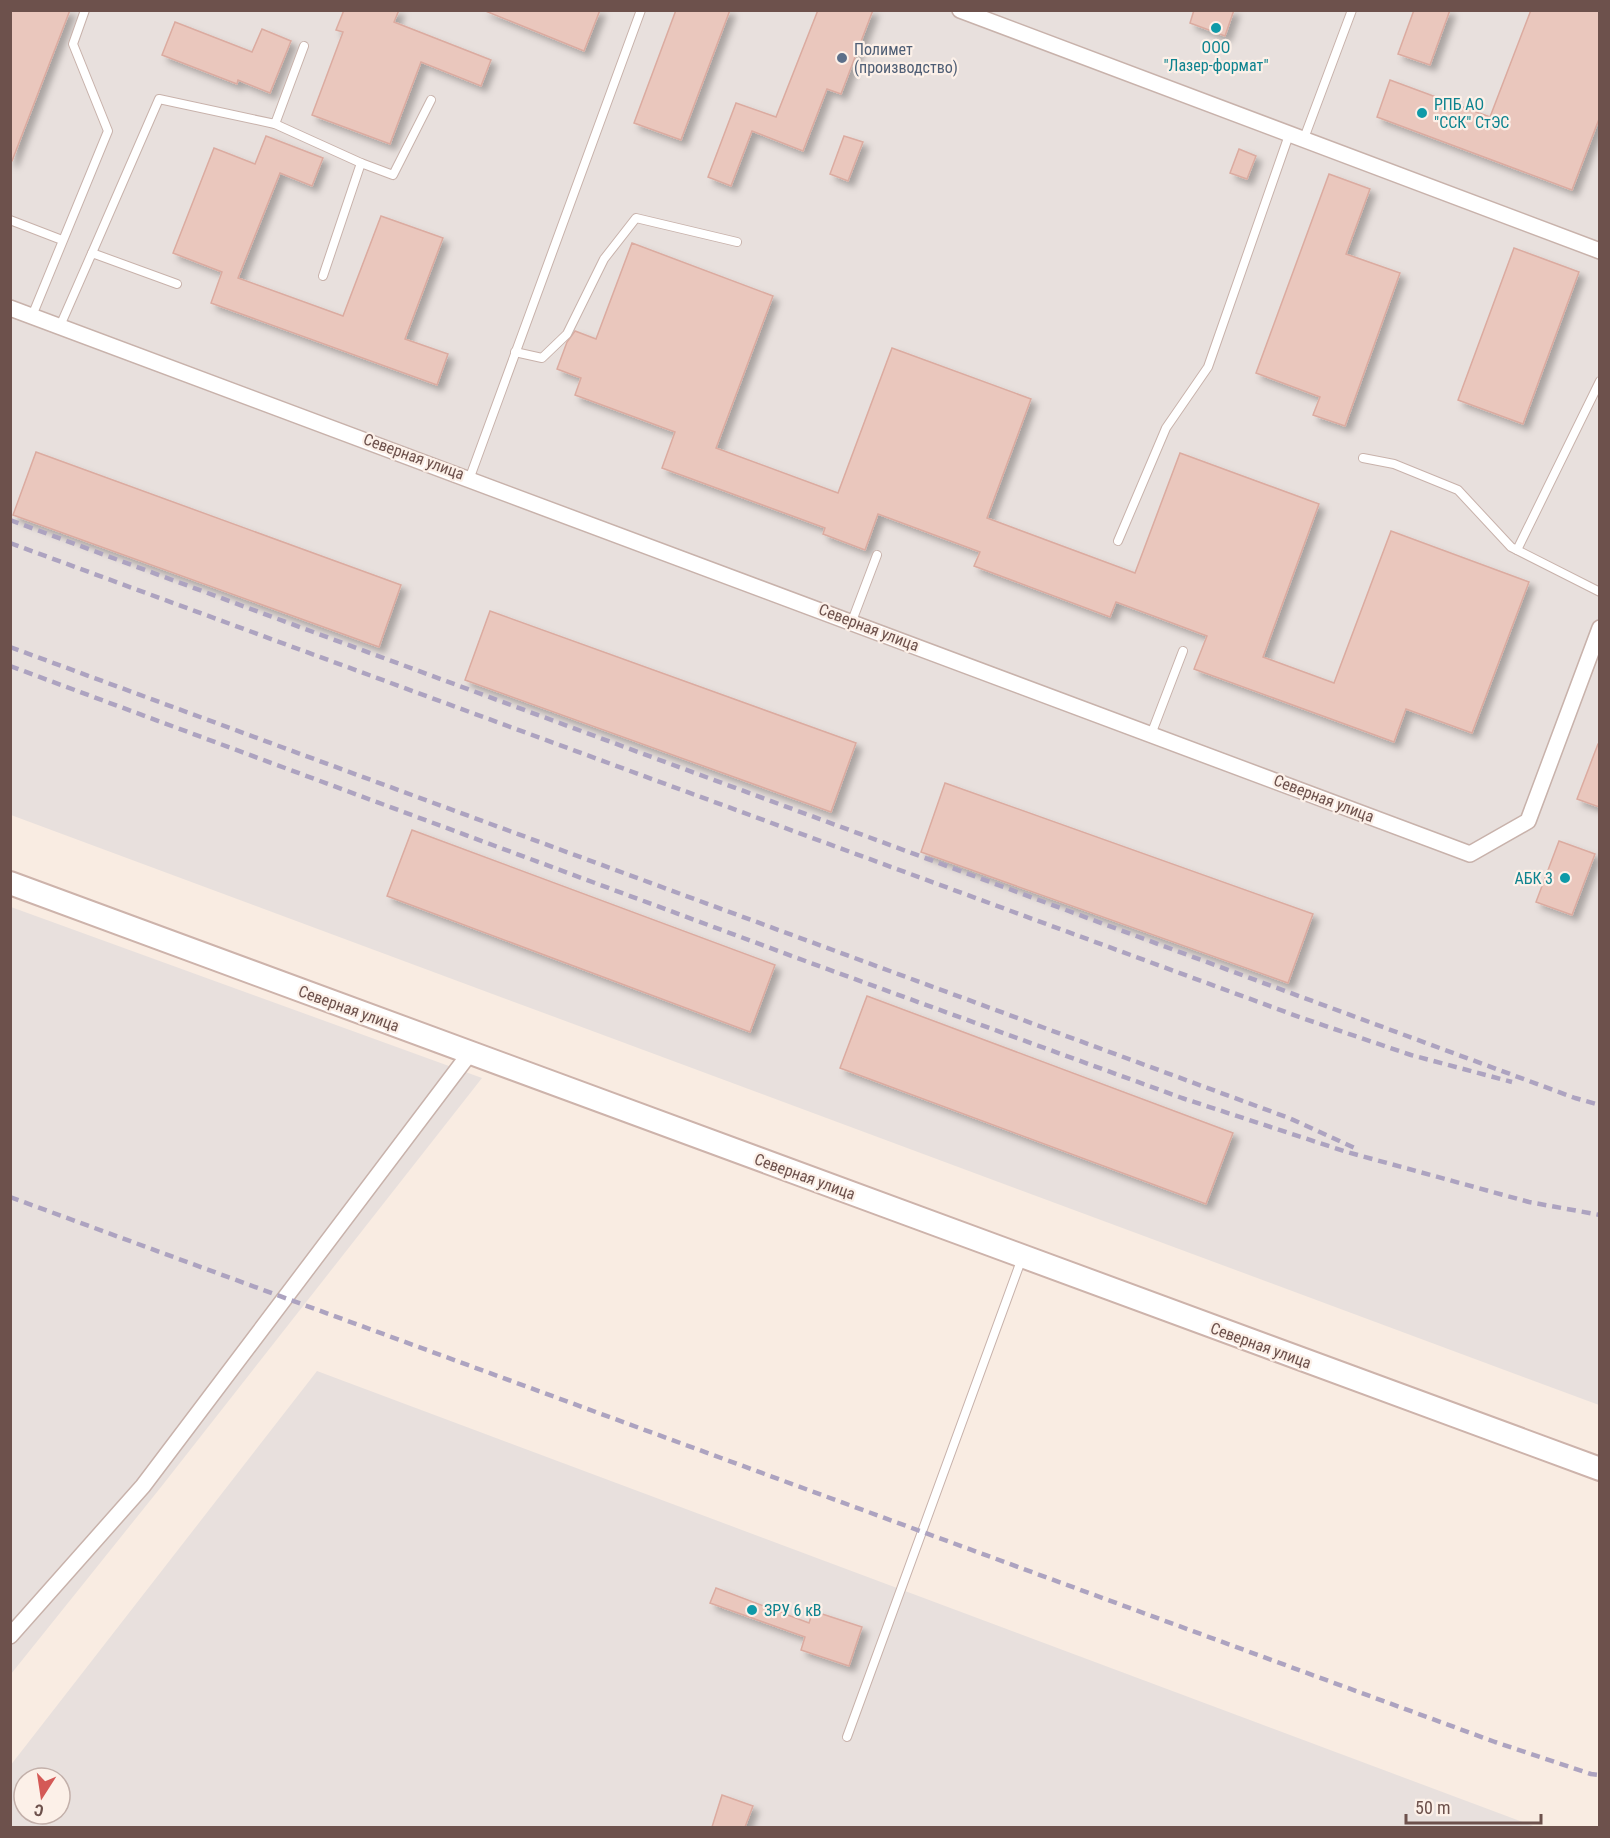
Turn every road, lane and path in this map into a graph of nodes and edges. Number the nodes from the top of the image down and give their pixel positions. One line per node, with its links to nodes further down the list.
1 (85, 10): 11 (lane)
2 (641, 10): 20 (lane)
3 (960, 10): 8 (street)
4 (1352, 10): 8 (lane)
5 (304, 46): 7 (lane)
6 (431, 100): 9 (lane)
7 (274, 124): 9 (lane); 14 (lane)
8 (1296, 138): 13 (street); 24 (lane)
9 (361, 163): 15 (lane)
10 (10, 220): 11 (lane)
11 (62, 240): 18 (lane)
12 (737, 242): 20 (lane)
13 (1599, 251)
14 (92, 253): 16 (lane); 19 (lane)
15 (323, 276)
16 (177, 284)
17 (10, 308): 18 (street, Северная улица)
18 (32, 316): 19 (street, Северная улица)
19 (60, 326): 23 (street, Северная улица)
20 (515, 352): 23 (lane)
21 (1599, 381): 25 (lane)
22 (1363, 458): 25 (lane)
23 (470, 477): 28 (street, Северная улица)
24 (1118, 541)
25 (1517, 550): 27 (lane)
26 (878, 555): 28 (lane)
27 (1599, 592)
28 (852, 621): 31 (street, Северная улица)
29 (1599, 628): 31 (street, Северная улица)
30 (1183, 651): 31 (lane)
31 (1152, 732)
32 (10, 883): 33 (main road, Северная улица)
33 (470, 1053): 34 (main road, Северная улица); 36 (street)
34 (1023, 1257): 35 (main road, Северная улица); 37 (lane)
35 (1599, 1470)
36 (10, 1636)
37 (847, 1737)

